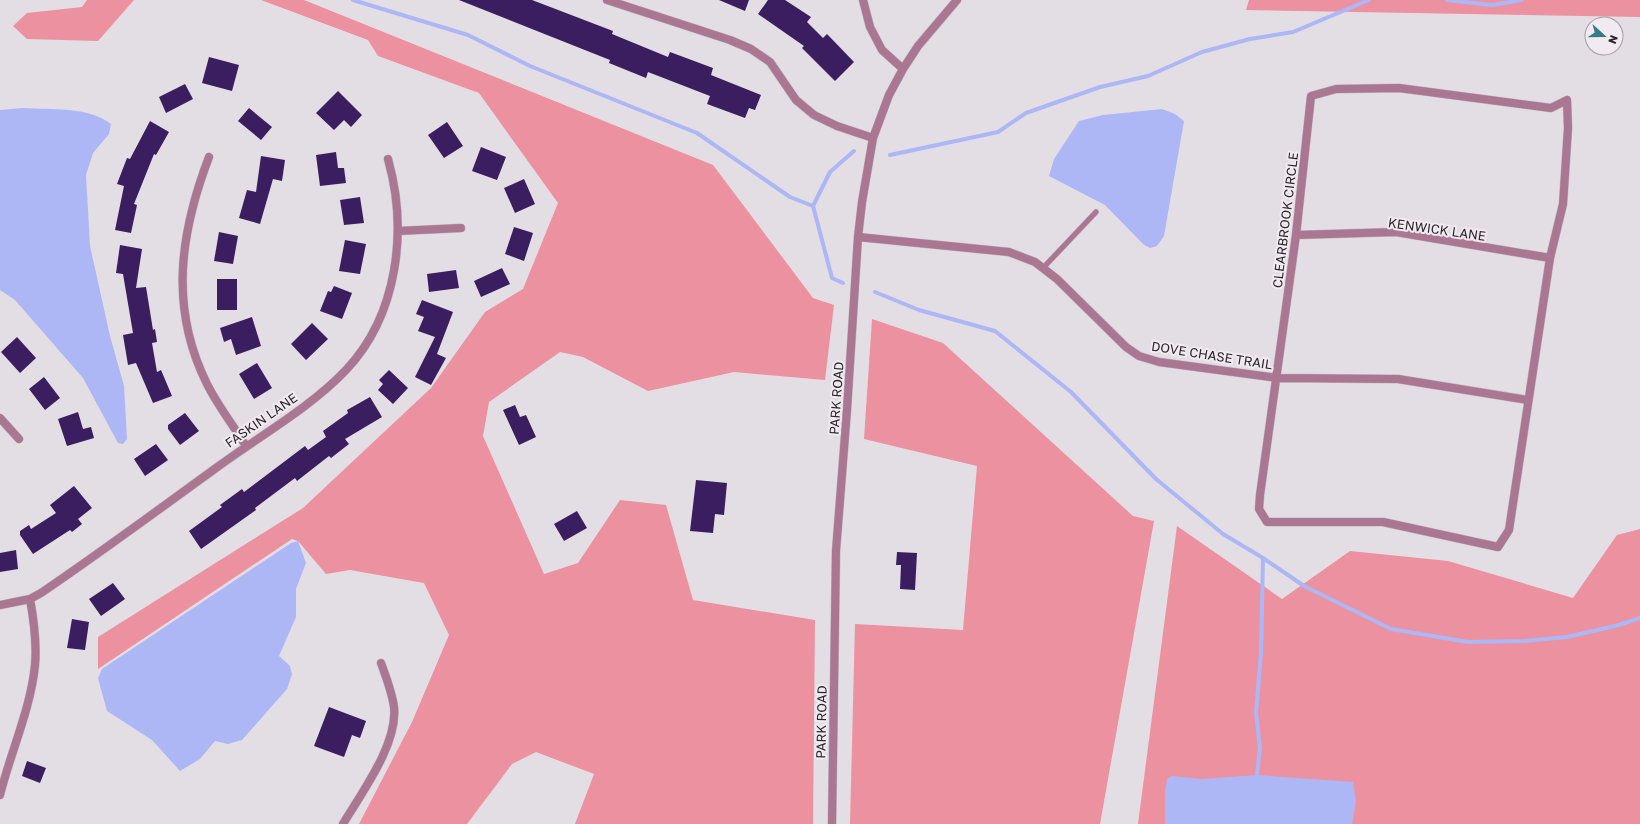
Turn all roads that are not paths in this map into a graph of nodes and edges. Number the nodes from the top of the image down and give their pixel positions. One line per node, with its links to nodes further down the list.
1 (607, 0): 5 (street)
2 (863, 0): 4 (street)
3 (957, 0): 4 (street, PARK ROAD)
4 (903, 69): 5 (street, PARK ROAD)
5 (873, 138): 12 (street, PARK ROAD)
6 (209, 157): 19 (street)
7 (388, 159): 10 (street, FASKIN LANE)
8 (1096, 212): 14 (lane)
9 (461, 228): 10 (street)
10 (398, 231): 19 (street, FASKIN LANE)
11 (1296, 235): 13 (street, KENWICK LANE); 13 (street, CLEARBROOK CIRCLE); 15 (street, CLEARBROOK CIRCLE)
12 (858, 237): 14 (street, DOVE CHASE TRAIL); 25 (street, PARK ROAD)
13 (1550, 258): 16 (street, CLEARBROOK CIRCLE)
14 (1043, 268): 15 (street, DOVE CHASE TRAIL)
15 (1277, 378): 16 (street, DOVE CHASE TRAIL); 16 (street, CLEARBROOK CIRCLE)
16 (1528, 400)
17 (0, 418): 18 (street)
18 (19, 439)
19 (246, 446): 20 (street, FASKIN LANE)
20 (30, 599): 21 (street, FASKIN LANE); 23 (street)
21 (0, 605)
22 (381, 663): 24 (street)
23 (0, 795)
24 (343, 824)
25 (832, 824)

